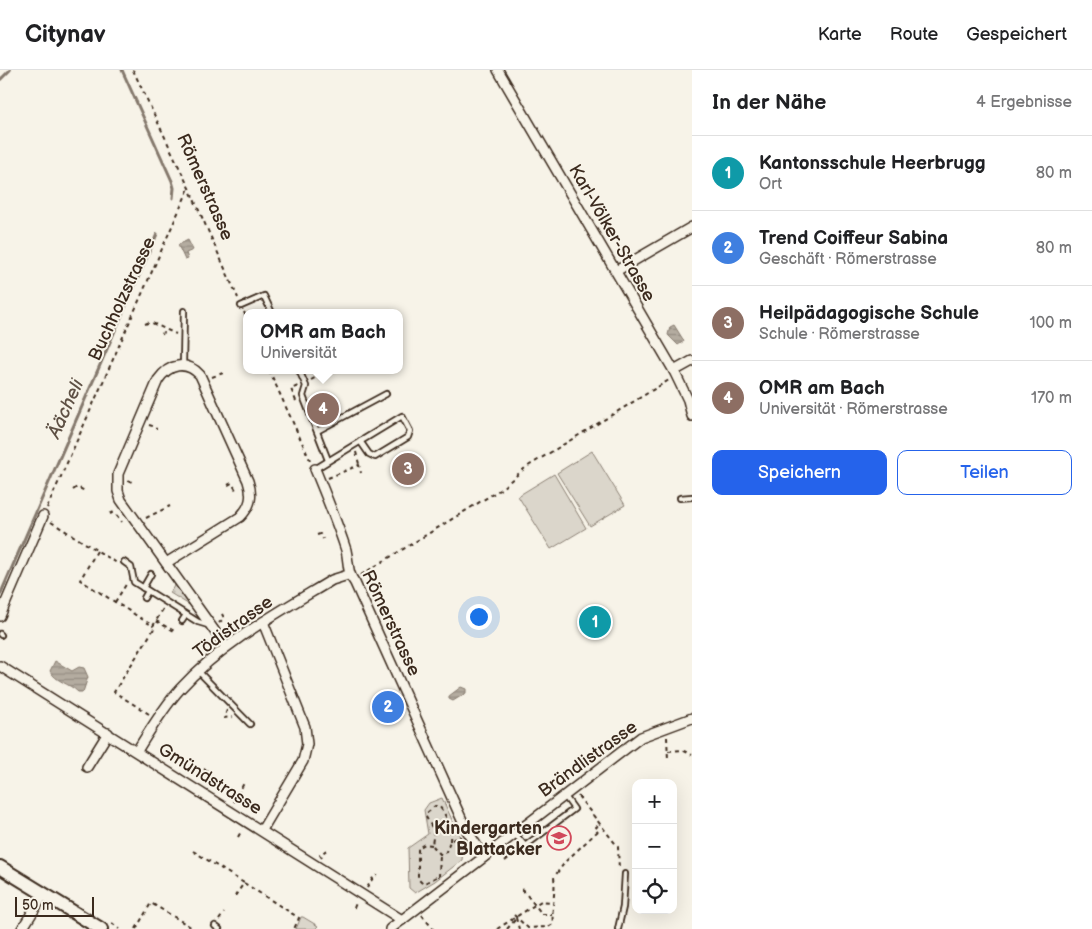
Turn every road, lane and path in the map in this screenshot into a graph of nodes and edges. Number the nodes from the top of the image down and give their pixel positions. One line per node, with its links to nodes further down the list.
1 (134, 70): 3 (path, Römerstrasse)
2 (498, 70): 5 (street, Karl-Völker-Strasse)
3 (189, 188): 6 (path, Römerstrasse); 41 (path, Buchholzstrasse)
4 (692, 227): 5 (street)
5 (616, 271): 19 (street, Karl-Völker-Strasse)
6 (241, 306): 7 (lane); 8 (path, Römerstrasse)
7 (270, 309)
8 (243, 310)
9 (184, 311): 13 (lane)
10 (145, 324): 11 (path)
11 (164, 328): 12 (path); 13 (path)
12 (162, 335)
13 (183, 336): 15 (lane)
14 (692, 361): 19 (street)
15 (183, 365): 49 (street); 49 (street)
16 (223, 373): 20 (path)
17 (272, 374): 28 (path)
18 (301, 374): 23 (lane)
19 (673, 375): 22 (street, Karl-Völker-Strasse); 54 (path)
20 (210, 377)
21 (386, 394): 23 (lane)
22 (692, 416)
23 (317, 431): 26 (lane)
24 (360, 441): 24 (lane); 25 (lane)
25 (355, 444): 26 (lane); 27 (path)
26 (328, 460): 28 (lane)
27 (359, 464): 29 (path); 30 (path)
28 (314, 469): 53 (street, Römerstrasse)
29 (361, 473)
30 (324, 480)
31 (130, 481): 32 (path)
32 (134, 483)
33 (228, 485): 36 (path)
34 (72, 490): 35 (path)
35 (85, 491)
36 (237, 492)
37 (692, 497): 38 (lane)
38 (680, 498)
39 (170, 506): 43 (path)
40 (110, 514): 42 (path)
41 (43, 516): 46 (path); 62 (street)
42 (122, 522)
43 (148, 524)
44 (317, 535): 45 (path)
45 (323, 539)
46 (97, 551): 48 (path); 58 (path)
47 (135, 560): 50 (lane)
48 (124, 562): 50 (lane)
49 (166, 563): 68 (street)
50 (131, 567): 51 (lane)
51 (132, 574): 55 (lane); 58 (path)
52 (151, 574): 55 (lane)
53 (348, 575): 66 (street, Tödistrasse); 101 (street, Römerstrasse)
54 (361, 576)
55 (143, 588): 56 (lane)
56 (148, 591): 57 (lane); 59 (lane)
57 (144, 598)
58 (115, 602): 67 (path)
59 (167, 603): 60 (lane); 64 (path)
60 (186, 614): 65 (lane); 68 (lane)
61 (222, 614): 63 (path)
62 (0, 616)
63 (224, 618)
64 (156, 621): 67 (path); 69 (path)
65 (182, 621)
66 (263, 622): 70 (street, Tödistrasse); 92 (street)
67 (153, 626): 74 (path)
68 (212, 626): 70 (street)
69 (176, 632)
70 (226, 647): 72 (street, Tödistrasse)
71 (0, 666): 79 (street, Gmündstrasse)
72 (198, 671): 73 (lane); 81 (street, Tödistrasse)
73 (232, 705): 75 (path); 77 (lane)
74 (149, 714)
75 (234, 717)
76 (692, 718): 89 (street, Brändlistrasse)
77 (250, 724)
78 (667, 732): 80 (path)
79 (108, 733): 81 (street, Gmündstrasse); 84 (street)
80 (668, 751): 82 (path); 83 (path)
81 (136, 752): 92 (street, Gmündstrasse)
82 (692, 755)
83 (668, 760)
84 (87, 767)
85 (209, 768): 86 (path)
86 (204, 769)
87 (244, 783): 90 (path)
88 (577, 794): 91 (path)
89 (564, 795): 93 (street, Brändlistrasse); 97 (lane)
90 (238, 806)
91 (600, 824): 108 (path); 115 (path)
92 (262, 830): 113 (street, Gmündstrasse)
93 (515, 834): 97 (lane); 101 (street, Brändlistrasse)
94 (463, 835): 95 (path)
95 (450, 841): 96 (path); 100 (path)
96 (432, 845): 100 (path); 107 (path)
97 (525, 846): 103 (path)
98 (329, 848): 102 (path)
99 (193, 851): 110 (path)
100 (440, 854): 107 (path)
101 (484, 857): 121 (street, Brändlistrasse)
102 (324, 860)
103 (505, 861)
104 (0, 867): 112 (main road)
105 (625, 874): 133 (lane)
106 (377, 876): 113 (path)
107 (438, 876): 109 (path)
108 (619, 877)
109 (442, 881)
110 (244, 883): 114 (path); 126 (path)
111 (522, 889): 116 (path)
112 (44, 894): 122 (street); 123 (main road)
113 (362, 894): 121 (street, Gmündstrasse)
114 (235, 896)
115 (552, 902): 116 (path); 118 (path)
116 (534, 906): 118 (path); 120 (path)
117 (421, 913): 128 (path)
118 (552, 914): 132 (path)
119 (514, 915): 120 (path)
120 (516, 918): 129 (path); 130 (path); 131 (path); 132 (path)
121 (402, 920): 127 (street, Brändlistrasse)
122 (22, 929)
123 (101, 929)
124 (136, 929): 125 (path)
125 (194, 929)
126 (294, 929)
127 (390, 929)
128 (433, 929)
129 (497, 929)
130 (507, 929)
131 (519, 929)
132 (527, 929)
133 (618, 929)

